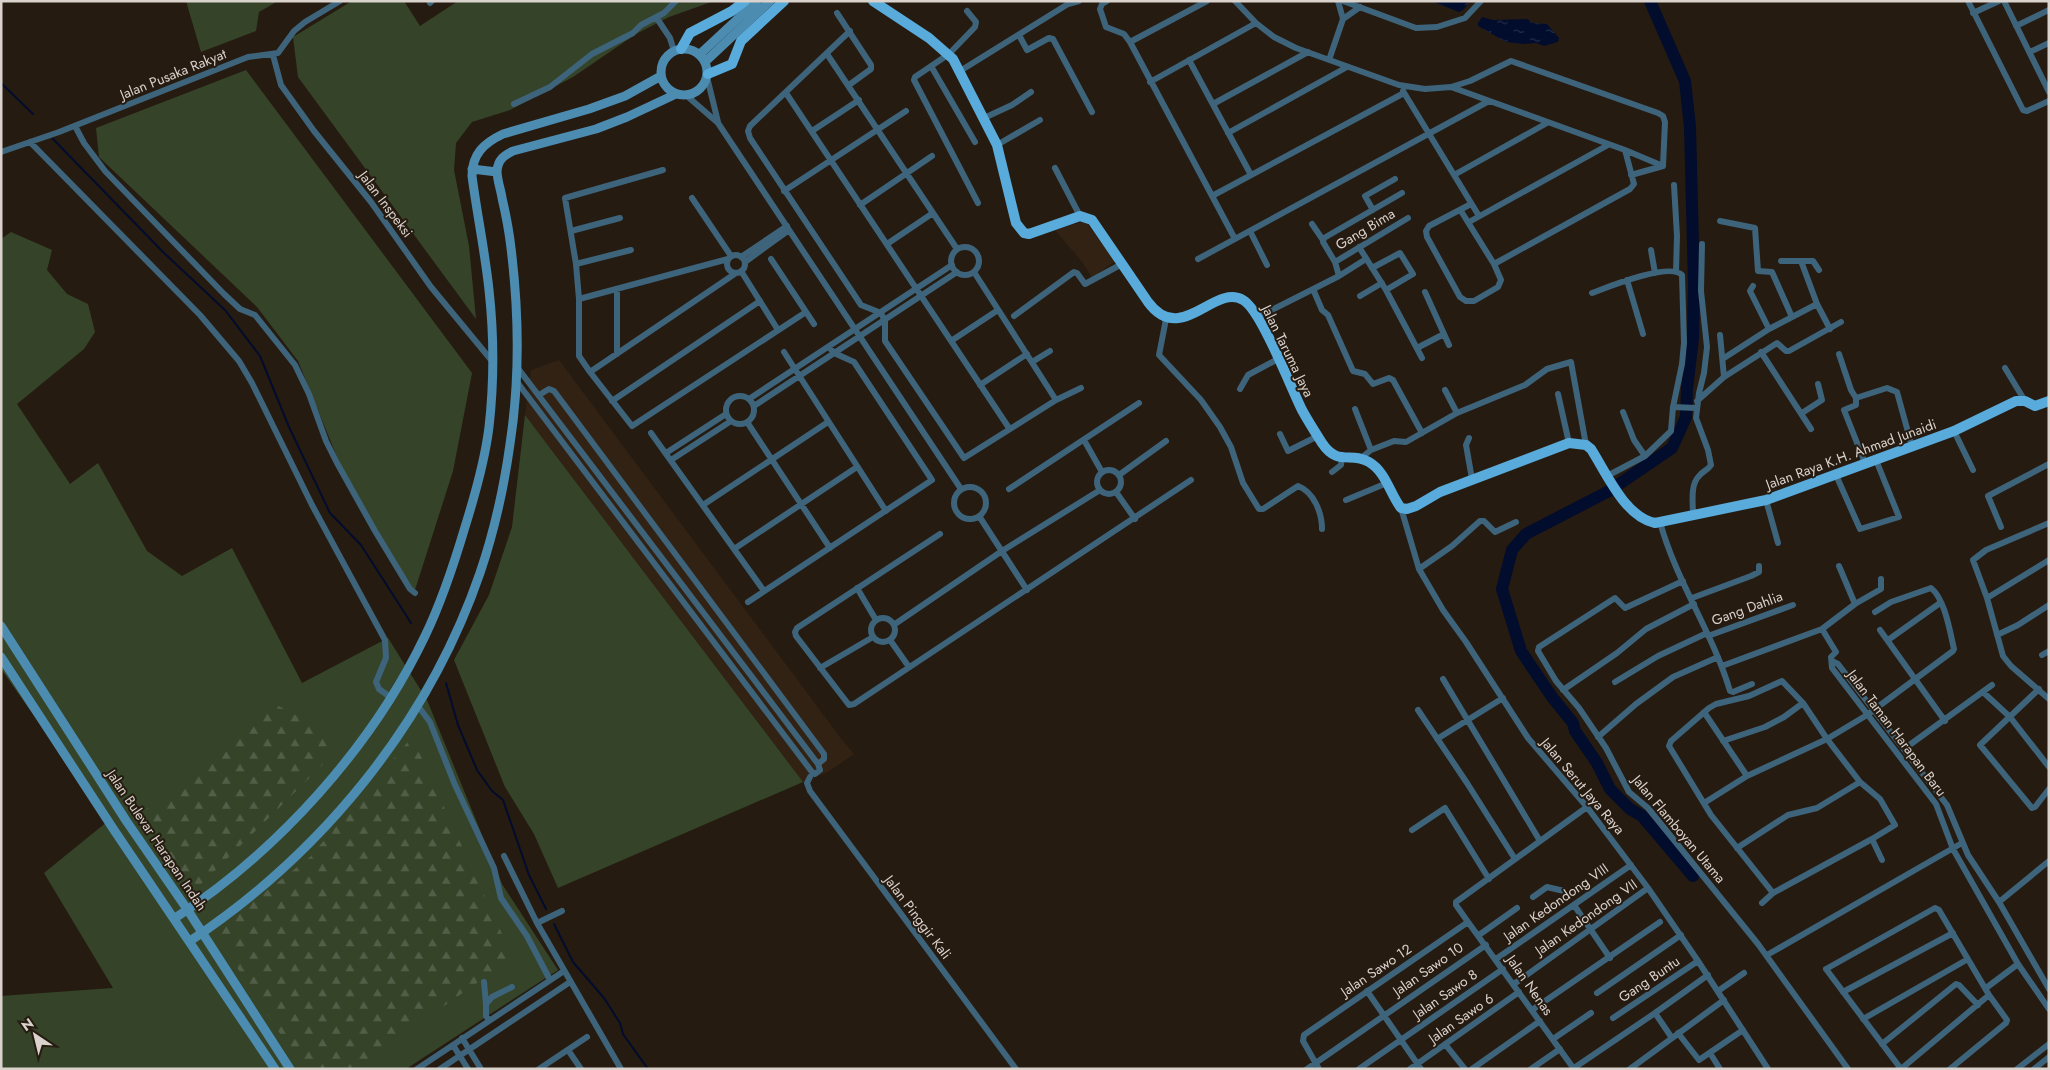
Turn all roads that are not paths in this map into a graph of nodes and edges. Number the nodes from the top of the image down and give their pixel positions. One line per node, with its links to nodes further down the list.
1 (340, 1): 38 (street)
2 (676, 1): 24 (street)
3 (745, 1): 33 (main road)
4 (757, 1): 30 (street)
5 (770, 1): 30 (street)
6 (784, 1): 45 (main road)
7 (873, 1): 37 (main road)
8 (1079, 1): 17 (street)
9 (1107, 1): 31 (street)
10 (1206, 1): 31 (street)
11 (1235, 1): 26 (street)
12 (1338, 1): 25 (street)
13 (1343, 1): 19 (street)
14 (1481, 1): 19 (street)
15 (1999, 1): 23 (street)
16 (2004, 1): 27 (street)
17 (1068, 3): 29 (street)
18 (1969, 3): 23 (street)
19 (1360, 8): 25 (street)
20 (2049, 10): 27 (street)
21 (967, 11): 37 (street)
22 (837, 12): 28 (street)
23 (1973, 13): 60 (street)
24 (656, 17): 33 (street); 61 (street)
25 (1343, 19): 41 (street)
26 (1256, 23): 34 (street); 40 (street)
27 (2016, 26): 35 (street)
28 (850, 31): 36 (street); 49 (street)
29 (1019, 35): 44 (street); 64 (street)
30 (724, 38): 39 (street)
31 (1130, 42): 48 (street)
32 (2049, 43): 35 (street)
33 (678, 50): 39 (street); 46 (street)
34 (1308, 52): 41 (street); 62 (street)
35 (2030, 52): 47 (street)
36 (827, 54): 49 (street); 54 (street)
37 (949, 54): 42 (street); 44 (main road)
38 (273, 55): 69 (street, Jalan Pusaka Rakyat); 188 (street, Jalan Inspeksi)
39 (703, 58): 45 (street)
40 (1189, 60): 48 (street); 62 (street)
41 (1329, 60): 43 (street)
42 (931, 66): 75 (street); 97 (street)
43 (1347, 67): 50 (street); 72 (street)
44 (960, 71): 65 (main road)
45 (708, 75): 57 (street); 67 (street)
46 (661, 76): 56 (street); 84 (street)
47 (2046, 79): 53 (street)
48 (1150, 82): 95 (street)
49 (849, 85): 58 (street)
50 (1399, 85): 51 (street); 55 (street)
51 (1451, 87): 59 (street); 82 (street)
52 (1031, 92): 65 (street)
53 (2049, 92)
54 (786, 93): 71 (street); 93 (street)
55 (1404, 93): 73 (street); 88 (street)
56 (676, 94): 57 (street); 86 (street)
57 (687, 96): 67 (street)
58 (859, 100): 70 (street); 71 (street)
59 (1489, 101): 68 (street); 73 (street)
60 (2049, 101)
61 (514, 104)
62 (1212, 104): 72 (street)
63 (906, 111): 70 (street)
64 (1092, 112)
65 (984, 118): 76 (main road)
66 (1040, 120): 76 (street)
67 (718, 123): 110 (street)
68 (1547, 123): 77 (street); 89 (street)
69 (74, 126): 74 (street, Jalan Pusaka Rakyat); 289 (street)
70 (878, 129): 81 (street); 87 (street)
71 (812, 131): 81 (street)
72 (1228, 133): 88 (street)
73 (1428, 133): 89 (street); 112 (street)
74 (30, 142): 79 (street, Jalan Pusaka Rakyat); 324 (street)
75 (975, 142)
76 (997, 144): 103 (main road)
77 (1608, 145): 78 (street); 104 (street)
78 (1625, 150): 82 (street); 90 (street)
79 (1, 152)
80 (932, 156): 87 (street)
81 (830, 160): 93 (street); 99 (street)
82 (1664, 166): 90 (street)
83 (1055, 168): 103 (street)
84 (472, 170): 86 (street); 188 (street)
85 (663, 170): 111 (street)
86 (497, 172): 190 (street)
87 (906, 173): 99 (street); 102 (street)
88 (1251, 175): 95 (street)
89 (1454, 175): 98 (street)
90 (1632, 175): 131 (street)
91 (1395, 179): 100 (street)
92 (1674, 185): 139 (street)
93 (784, 191): 158 (street)
94 (1402, 192): 100 (street)
95 (1212, 196): 113 (street)
96 (692, 198): 121 (street)
97 (978, 203)
98 (1471, 204): 101 (street); 104 (street)
99 (860, 205): 115 (street)
100 (1372, 210): 114 (street)
101 (1461, 211): 108 (street); 131 (street)
102 (933, 212): 115 (street); 118 (street)
103 (1080, 216): 130 (main road)
104 (1479, 216): 108 (street)
105 (620, 218): 111 (street)
106 (1408, 218): 117 (street, Gang Bima)
107 (1720, 221): 161 (street)
108 (1469, 222): 131 (street)
109 (1312, 224): 114 (street)
110 (788, 228): 122 (street); 166 (street)
111 (571, 231): 129 (street)
112 (1250, 231): 113 (street); 133 (street)
113 (1235, 239): 124 (street)
114 (1323, 240): 128 (street)
115 (886, 244): 146 (street)
116 (1702, 244): 212 (street)
117 (1359, 247): 125 (street); 128 (street, Gang Bima)
118 (957, 249): 132 (street); 138 (street)
119 (631, 250): 129 (street)
120 (1650, 250): 140 (street)
121 (729, 258): 122 (street); 136 (street); 145 (street)
122 (743, 259): 136 (street)
123 (771, 259): 157 (street)
124 (1198, 259)
125 (1366, 259): 134 (street); 141 (street)
126 (1781, 261): 127 (street)
127 (1801, 261): 135 (street); 155 (street)
128 (1335, 262): 141 (street)
129 (576, 264): 153 (street)
130 (1122, 264): 159 (street); 162 (main road)
131 (1494, 264)
132 (952, 265): 137 (street); 146 (street)
133 (1267, 265)
134 (1372, 268): 143 (street); 148 (street)
135 (1819, 270)
136 (739, 272): 154 (street); 181 (street)
137 (957, 272): 138 (street); 151 (street)
138 (974, 272): 156 (street)
139 (1676, 272): 140 (street); 213 (street)
140 (1656, 273): 142 (street)
141 (1340, 276): 147 (street)
142 (1627, 280): 150 (street); 171 (street)
143 (1382, 283): 148 (street); 152 (street)
144 (1753, 286): 169 (street)
145 (617, 289): 153 (street); 181 (street)
146 (916, 289): 151 (street); 158 (street)
147 (1313, 289): 160 (street); 226 (street)
148 (1386, 290): 177 (street)
149 (1425, 292): 170 (street)
150 (1592, 293)
151 (921, 296): 163 (street); 174 (street)
152 (1360, 296)
153 (579, 299): 193 (street)
154 (760, 301): 168 (street); 207 (street)
155 (1817, 304): 161 (street); 167 (street)
156 (998, 310): 174 (street); 183 (street)
157 (806, 312): 165 (street); 168 (street)
158 (881, 313): 163 (street); 166 (street)
159 (1014, 316)
160 (1258, 317): 162 (main road, Jalan Taruma Jaya); 187 (main road, Jalan Taruma Jaya)
161 (1792, 317): 169 (street)
162 (1166, 319): 274 (street)
163 (885, 321): 173 (street); 222 (street)
164 (1841, 322): 167 (street)
165 (814, 324)
166 (855, 329): 173 (street); 176 (street)
167 (1830, 329): 180 (street)
168 (778, 330): 207 (street)
169 (1769, 330): 186 (street)
170 (1444, 334): 175 (street); 177 (street)
171 (1644, 334)
172 (1720, 335): 186 (street)
173 (860, 336): 182 (street); 255 (street)
174 (951, 341): 198 (street)
175 (1448, 345)
176 (829, 346): 182 (street); 192 (street)
177 (1417, 348): 185 (street)
178 (1050, 351): 189 (street)
179 (784, 352): 192 (street)
180 (1761, 352): 195 (street); 217 (street)
181 (617, 354): 193 (street)
182 (834, 354): 194 (street); 264 (street)
183 (1027, 354): 189 (street); 198 (street)
184 (1839, 354): 204 (street)
185 (1422, 358)
186 (1724, 358): 195 (street)
187 (1278, 359): 200 (street); 228 (main road, Jalan Taruma Jaya)
188 (492, 361): 324 (street)
189 (1032, 362): 206 (street)
190 (518, 367): 196 (street); 203 (street)
191 (2005, 368): 209 (street)
192 (795, 369): 194 (street); 205 (street)
193 (590, 372): 207 (street)
194 (800, 377): 211 (street); 221 (street)
195 (1724, 377): 212 (street)
196 (517, 382): 269 (street); 328 (street)
197 (1818, 384): 217 (street)
198 (980, 385): 222 (street)
199 (1080, 388): 206 (street)
200 (1240, 389)
201 (1445, 390): 216 (street)
202 (1558, 394): 232 (street)
203 (539, 395): 266 (street); 341 (street)
204 (1856, 398): 233 (street); 243 (street)
205 (749, 399): 211 (street); 218 (street)
206 (1056, 400): 222 (street)
207 (612, 401)
208 (2049, 401): 209 (main road, Jalan Raya K.H. Ahmad Junaidi)
209 (2025, 402): 224 (main road, Jalan Raya K.H. Ahmad Junaidi)
210 (1139, 403): 230 (street)
211 (754, 406): 220 (street)
212 (1694, 406): 213 (street); 265 (street)
213 (1675, 408): 237 (street)
214 (1356, 409): 235 (street)
215 (1623, 412): 237 (street)
216 (1457, 413): 226 (street); 234 (street)
217 (1802, 413): 223 (street)
218 (726, 414): 219 (street); 236 (street)
219 (731, 421): 220 (street); 241 (street)
220 (747, 422): 240 (street)
221 (828, 422): 240 (street); 245 (street)
222 (1009, 428)
223 (1811, 429)
224 (1954, 431): 242 (main road, Jalan Raya K.H. Ahmad Junaidi); 246 (street)
225 (652, 433): 236 (street)
226 (1422, 433): 235 (street)
227 (1280, 434): 228 (street)
228 (1318, 436): 238 (main road, Jalan Taruma Jaya)
229 (1469, 438): 252 (street)
230 (1084, 440): 247 (street); 256 (street)
231 (1166, 441): 249 (street)
232 (1569, 443): 234 (main road); 252 (main road)
233 (1911, 443)
234 (1586, 445): 251 (main road)
235 (1371, 450): 239 (street)
236 (666, 453): 241 (street)
237 (1645, 456): 251 (street)
238 (1342, 457): 239 (main road); 248 (street)
239 (1361, 458): 254 (main road)
240 (772, 459): 261 (street); 262 (street)
241 (671, 460): 262 (street)
242 (1876, 460): 243 (main road, Jalan Raya K.H. Ahmad Junaidi); 250 (street)
243 (1865, 463): 250 (main road, Jalan Raya K.H. Ahmad Junaidi)
244 (2049, 464): 273 (street)
245 (858, 467): 261 (street); 264 (street)
246 (1972, 470)
247 (1102, 472): 249 (street); 257 (street)
248 (1332, 472)
249 (1119, 475): 258 (street)
250 (1836, 475): 260 (main road, Jalan Raya K.H. Ahmad Junaidi)
251 (1609, 478): 271 (main road)
252 (1472, 479): 263 (main road)
253 (1192, 480): 268 (street)
254 (1388, 483): 259 (street); 263 (main road)
255 (961, 489): 267 (street); 267 (street)
256 (1009, 489)
257 (1100, 490): 258 (street); 279 (street)
258 (1116, 492): 268 (street)
259 (1346, 500)
260 (1766, 500): 265 (main road, Jalan Raya K.H. Ahmad Junaidi); 276 (street)
261 (801, 504): 277 (street); 278 (street)
262 (703, 505): 278 (street)
263 (1401, 508): 283 (street, Jalan Serut Jaya Raya)
264 (886, 511): 277 (street)
265 (1693, 515): 271 (main road, Jalan Raya K.H. Ahmad Junaidi)
266 (630, 516): 269 (street); 341 (street)
267 (979, 516): 279 (street)
268 (1135, 519): 287 (street)
269 (621, 522): 341 (street)
270 (1516, 522): 283 (street)
271 (1658, 523): 285 (street)
272 (2049, 523): 290 (street)
273 (2001, 527)
274 (1322, 529)
275 (940, 534): 286 (street)
276 (1778, 543)
277 (830, 548): 288 (street)
278 (734, 549): 288 (street)
279 (1002, 551): 287 (street); 299 (street)
280 (2049, 560): 290 (street)
281 (1759, 566): 291 (street)
282 (1839, 566): 294 (street)
283 (1420, 569): 326 (street, Jalan Serut Jaya Raya)
284 (1881, 579): 294 (street)
285 (1683, 581): 291 (street); 322 (street, Jalan Flamboyan Utama)
286 (857, 588): 298 (street); 315 (street)
287 (1027, 590): 314 (street)
288 (764, 591): 292 (street)
289 (415, 593)
290 (1987, 598): 304 (street)
291 (1693, 601): 303 (street); 322 (street)
292 (748, 602)
293 (1940, 603): 297 (street); 307 (street); 317 (street)
294 (1855, 604): 301 (street)
295 (1793, 605): 303 (street, Gang Dahlia)
296 (2049, 605): 304 (street)
297 (1875, 612)
298 (876, 620): 299 (street); 305 (street)
299 (895, 624): 306 (street)
300 (1, 626): 371 (street, Jalan Bulevar Harapan Indah)
301 (1822, 629): 312 (street); 313 (street)
302 (1880, 630): 307 (street)
303 (1708, 634): 311 (street); 318 (street, Gang Dahlia)
304 (1997, 635): 321 (street)
305 (873, 637): 306 (street); 315 (street)
306 (890, 640): 314 (street)
307 (1888, 640): 317 (street)
308 (2049, 650): 309 (street)
309 (2042, 655)
310 (1, 657): 373 (street, Jalan Bulevar Harapan Indah)
311 (1718, 657): 313 (street); 336 (street)
312 (1832, 661): 330 (street, Jalan Taman Harapan Baru); 332 (street, Jalan Taman Harapan Baru)
313 (1722, 666): 319 (street)
314 (910, 667): 315 (street)
315 (820, 668)
316 (1443, 679): 334 (street)
317 (1916, 680): 330 (street); 335 (street)
318 (1615, 682)
319 (1752, 684)
320 (1992, 685): 323 (street)
321 (2039, 689): 325 (street); 333 (street)
322 (1563, 690): 336 (street, Jalan Flamboyan Utama)
323 (1983, 692): 333 (street); 335 (street)
324 (390, 697): 371 (street)
325 (2048, 697)
326 (1503, 698): 334 (street); 350 (street, Jalan Serut Jaya Raya)
327 (1802, 703): 331 (street); 338 (street); 339 (street)
328 (418, 706): 378 (street); 394 (street)
329 (1418, 710): 337 (street)
330 (1875, 710): 332 (street); 340 (street, Jalan Taman Harapan Baru)
331 (1704, 712): 339 (street); 349 (street)
332 (1867, 715): 338 (street); 345 (street, Jalan Taman Harapan Baru)
333 (2010, 718): 342 (street); 348 (street)
334 (1467, 720): 337 (street); 353 (street)
335 (1944, 720): 340 (street)
336 (1598, 737): 384 (street, Jalan Flamboyan Utama)
337 (1437, 738): 358 (street)
338 (1827, 739): 344 (street); 347 (street)
339 (1723, 741): 344 (street)
340 (1904, 749): 343 (street, Jalan Taman Harapan Baru)
341 (818, 764)
342 (2049, 767)
343 (1922, 770): 345 (street); 354 (street, Jalan Taman Harapan Baru)
344 (1747, 776): 349 (street)
345 (1915, 776): 356 (street, Jalan Taman Harapan Baru)
346 (810, 777): 448 (street, Jalan Pinggir Kali)
347 (1860, 782): 352 (street); 355 (street)
348 (2049, 789)
349 (1704, 803): 355 (street)
350 (1587, 806): 353 (street); 361 (street, Jalan Serut Jaya Raya)
351 (1412, 830): 362 (street)
352 (1872, 839): 359 (street); 365 (street)
353 (1540, 841): 358 (street)
354 (1962, 843): 356 (street); 367 (street, Jalan Taman Harapan Baru)
355 (1737, 848): 365 (street)
356 (1953, 849): 384 (street); 389 (street, Jalan Taman Harapan Baru)
357 (504, 856): 375 (street)
358 (1515, 859): 362 (street)
359 (1882, 860)
360 (2049, 861): 367 (street)
361 (1631, 865): 363 (street, Jalan Serut Jaya Raya); 369 (street, Jalan Kedondong VIII)
362 (1489, 879): 376 (street, Jalan Nenas)
363 (1648, 888): 377 (street, Jalan Kedondong VII); 381 (street, Jalan Serut Jaya Raya)
364 (1564, 891): 366 (street)
365 (1773, 893): 368 (street)
366 (1533, 897)
367 (1999, 902): 400 (street, Jalan Taman Harapan Baru)
368 (1762, 903)
369 (1574, 905): 377 (street); 386 (street, Jalan Kedondong VIII)
370 (1517, 908): 380 (street)
371 (187, 909): 373 (street); 378 (street, Jalan Bulevar Harapan Indah)
372 (562, 911): 375 (street)
373 (174, 918): 382 (street, Jalan Bulevar Harapan Indah)
374 (1660, 922): 385 (street)
375 (537, 923): 391 (street)
376 (1466, 924): 380 (street, Jalan Nenas); 401 (street, Jalan Sawo 12)
377 (1591, 929): 385 (street); 397 (street, Jalan Kedondong VII)
378 (202, 933): 382 (street); 440 (street, Jalan Bulevar Harapan Indah)
379 (1953, 933): 387 (street); 404 (street); 404 (street)
380 (1479, 935): 383 (street, Jalan Nenas)
381 (1681, 935): 388 (street, Jalan Serut Jaya Raya); 405 (street)
382 (190, 941): 439 (street, Jalan Bulevar Harapan Indah)
383 (1486, 945): 386 (street, Jalan Nenas); 414 (street, Jalan Sawo 10)
384 (1766, 955): 458 (street, Jalan Flamboyan Utama)
385 (1610, 958): 411 (street)
386 (1496, 959): 390 (street, Jalan Nenas)
387 (1968, 959): 399 (street); 416 (street)
388 (1698, 961): 393 (street, Jalan Serut Jaya Raya); 415 (street, Gang Buntu)
389 (2018, 964): 399 (street); 410 (street, Jalan Taman Harapan Baru)
390 (1503, 969): 397 (street, Jalan Nenas); 424 (street, Jalan Sawo 8)
391 (564, 971): 394 (street); 396 (street)
392 (1744, 973): 402 (street)
393 (1708, 975): 402 (street, Jalan Serut Jaya Raya); 413 (street)
394 (550, 980): 417 (street)
395 (484, 982): 408 (street)
396 (570, 982): 429 (street); 447 (street)
397 (1514, 984): 403 (street, Jalan Nenas)
398 (512, 987): 408 (street)
399 (1986, 988): 406 (street)
400 (2049, 989)
401 (1367, 991): 414 (street); 436 (street, Jalan Sawo 12)
402 (1718, 991): 407 (street, Jalan Serut Jaya Raya)
403 (1519, 992): 411 (street, Jalan Nenas); 425 (street, Jalan Sawo 6)
404 (1843, 992): 416 (street)
405 (1597, 993)
406 (1989, 995): 409 (street); 460 (street)
407 (1724, 1000): 419 (street, Jalan Serut Jaya Raya); 420 (street)
408 (486, 1004): 417 (street)
409 (1978, 1005): 426 (street); 459 (street)
410 (2049, 1009)
411 (1532, 1010): 418 (street, Jalan Nenas)
412 (1591, 1013): 423 (street)
413 (1655, 1013): 420 (street); 438 (street)
414 (1384, 1015): 424 (street); 436 (street, Jalan Sawo 10)
415 (1613, 1018)
416 (1863, 1019): 426 (street)
417 (489, 1020): 422 (street)
418 (1540, 1021): 423 (street, Jalan Nenas); 453 (street)
419 (1743, 1030): 432 (street); 457 (street, Jalan Serut Jaya Raya)
420 (1675, 1036): 432 (street); 455 (street)
421 (587, 1037): 431 (street)
422 (462, 1038): 428 (street); 429 (street)
423 (1553, 1039): 430 (street, Jalan Nenas)
424 (1401, 1040): 437 (street); 450 (street, Jalan Sawo 8)
425 (1446, 1044): 437 (street, Jalan Sawo 6); 452 (street)
426 (1882, 1044): 459 (street)
427 (2049, 1044): 461 (street)
428 (452, 1045): 433 (street); 441 (street)
429 (469, 1049): 433 (street); 444 (street)
430 (1560, 1049): 438 (street, Jalan Nenas); 454 (street)
431 (568, 1050): 435 (street); 446 (street)
432 (1710, 1054): 456 (street)
433 (460, 1056): 442 (street); 443 (street)
434 (2049, 1057): 462 (street)
435 (551, 1066): 445 (street)
436 (1317, 1066): 449 (street, Jalan Sawo 10)
437 (1419, 1066): 451 (street, Jalan Sawo 6)
438 (1574, 1068)
439 (275, 1069)
440 (290, 1069)
441 (416, 1069)
442 (440, 1069)
443 (468, 1069)
444 (481, 1069)
445 (539, 1069)
446 (581, 1069)
447 (621, 1069)
448 (1016, 1069)
449 (1307, 1069)
450 (1359, 1069)
451 (1410, 1069)
452 (1465, 1069)
453 (1472, 1069)
454 (1531, 1069)
455 (1630, 1069)
456 (1720, 1069)
457 (1768, 1069)
458 (1848, 1069)
459 (1901, 1069)
460 (1950, 1069)
461 (2017, 1069)
462 (2034, 1069)

